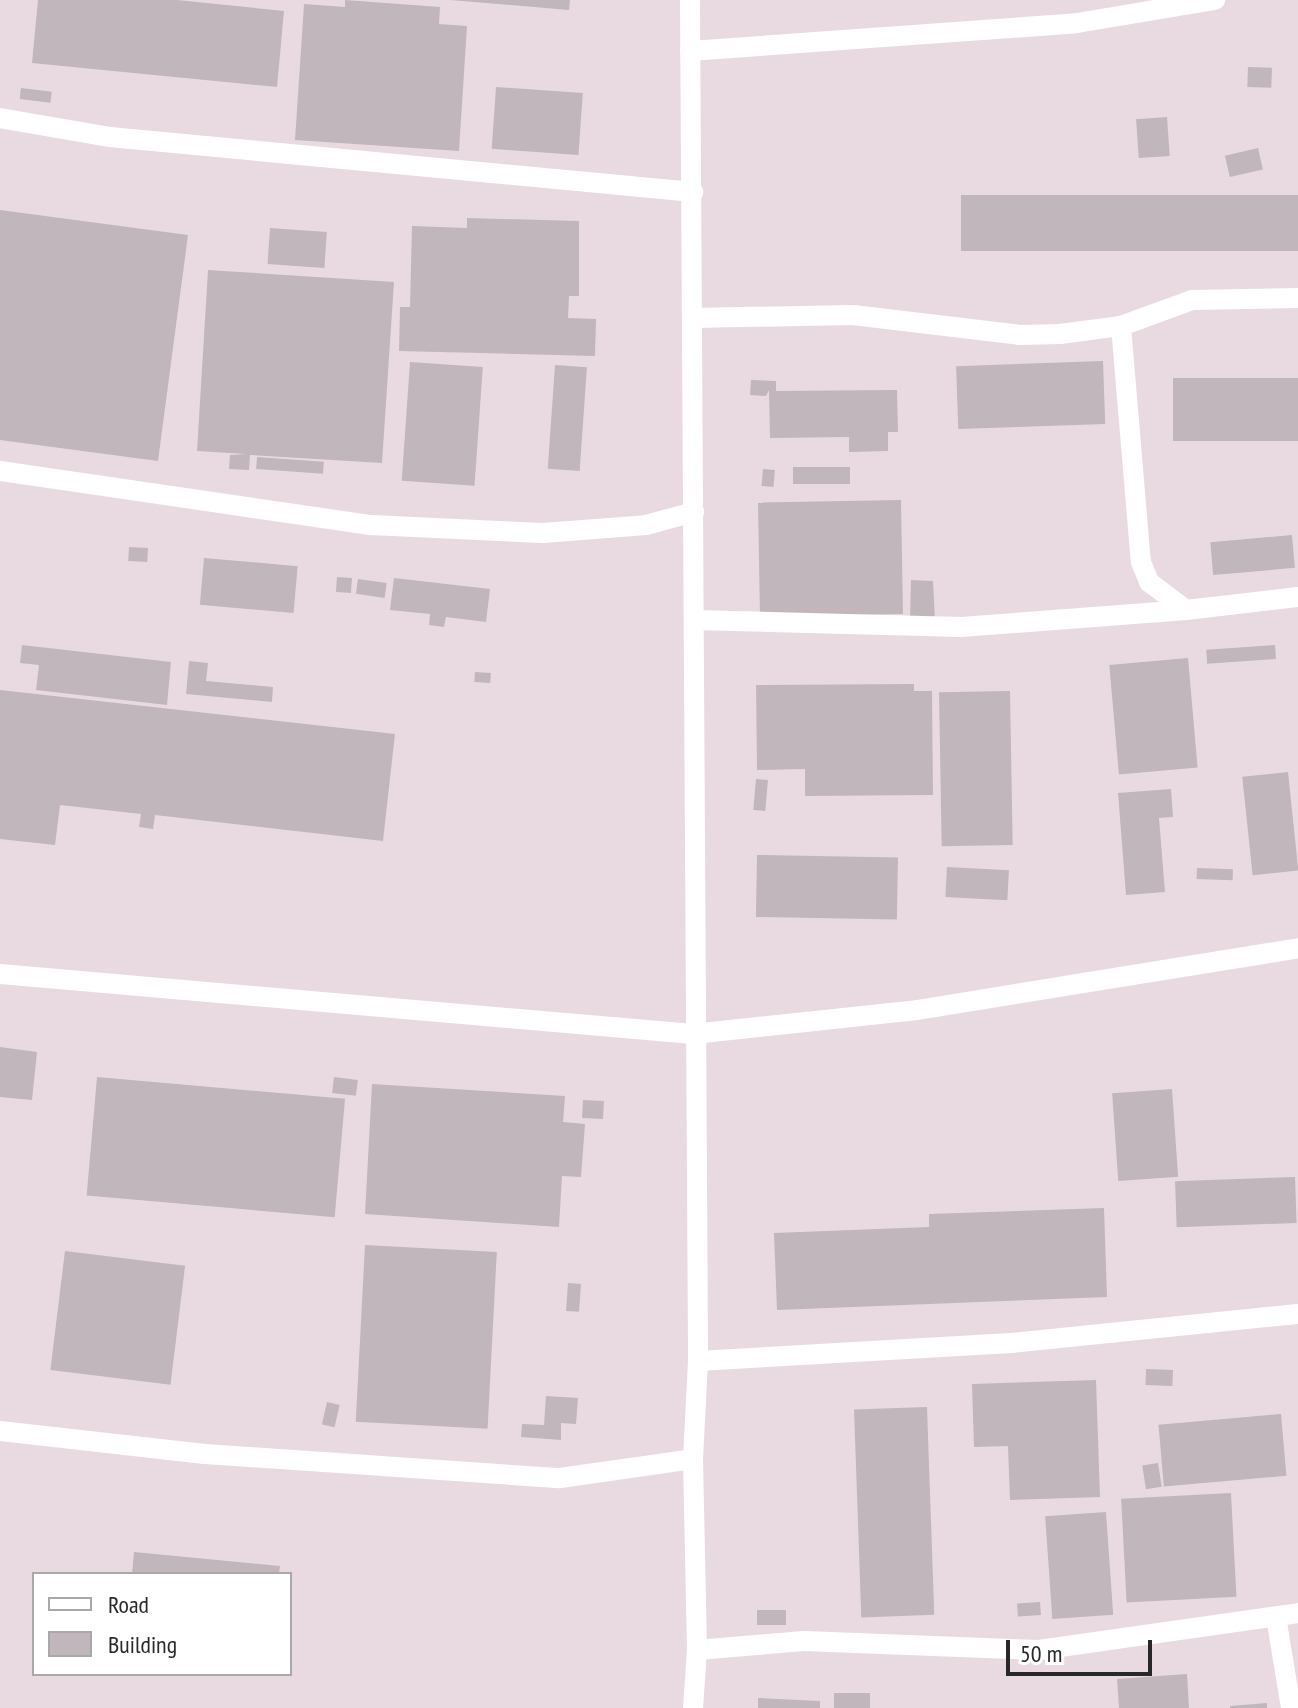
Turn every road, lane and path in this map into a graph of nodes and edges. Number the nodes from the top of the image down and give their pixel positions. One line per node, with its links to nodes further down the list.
1 (690, 0): 3 (street)
2 (1215, 0): 3 (street)
3 (690, 51): 5 (street)
4 (0, 118): 5 (street)
5 (693, 192): 7 (street)
6 (1298, 298): 8 (street)
7 (692, 318): 8 (street); 10 (street)
8 (1121, 326): 12 (street)
9 (0, 471): 10 (street)
10 (694, 512): 13 (street)
11 (1298, 597): 12 (street)
12 (1186, 610): 13 (street)
13 (694, 620): 16 (street)
14 (1298, 948): 16 (street)
15 (0, 974): 16 (street)
16 (693, 1034): 18 (street)
17 (1298, 1314): 18 (street)
18 (698, 1361): 20 (street)
19 (0, 1431): 20 (street)
20 (693, 1459): 23 (street)
21 (1298, 1613): 22 (street)
22 (1276, 1617): 23 (street); 25 (street)
23 (697, 1650): 24 (street)
24 (693, 1708)
25 (1291, 1708)

